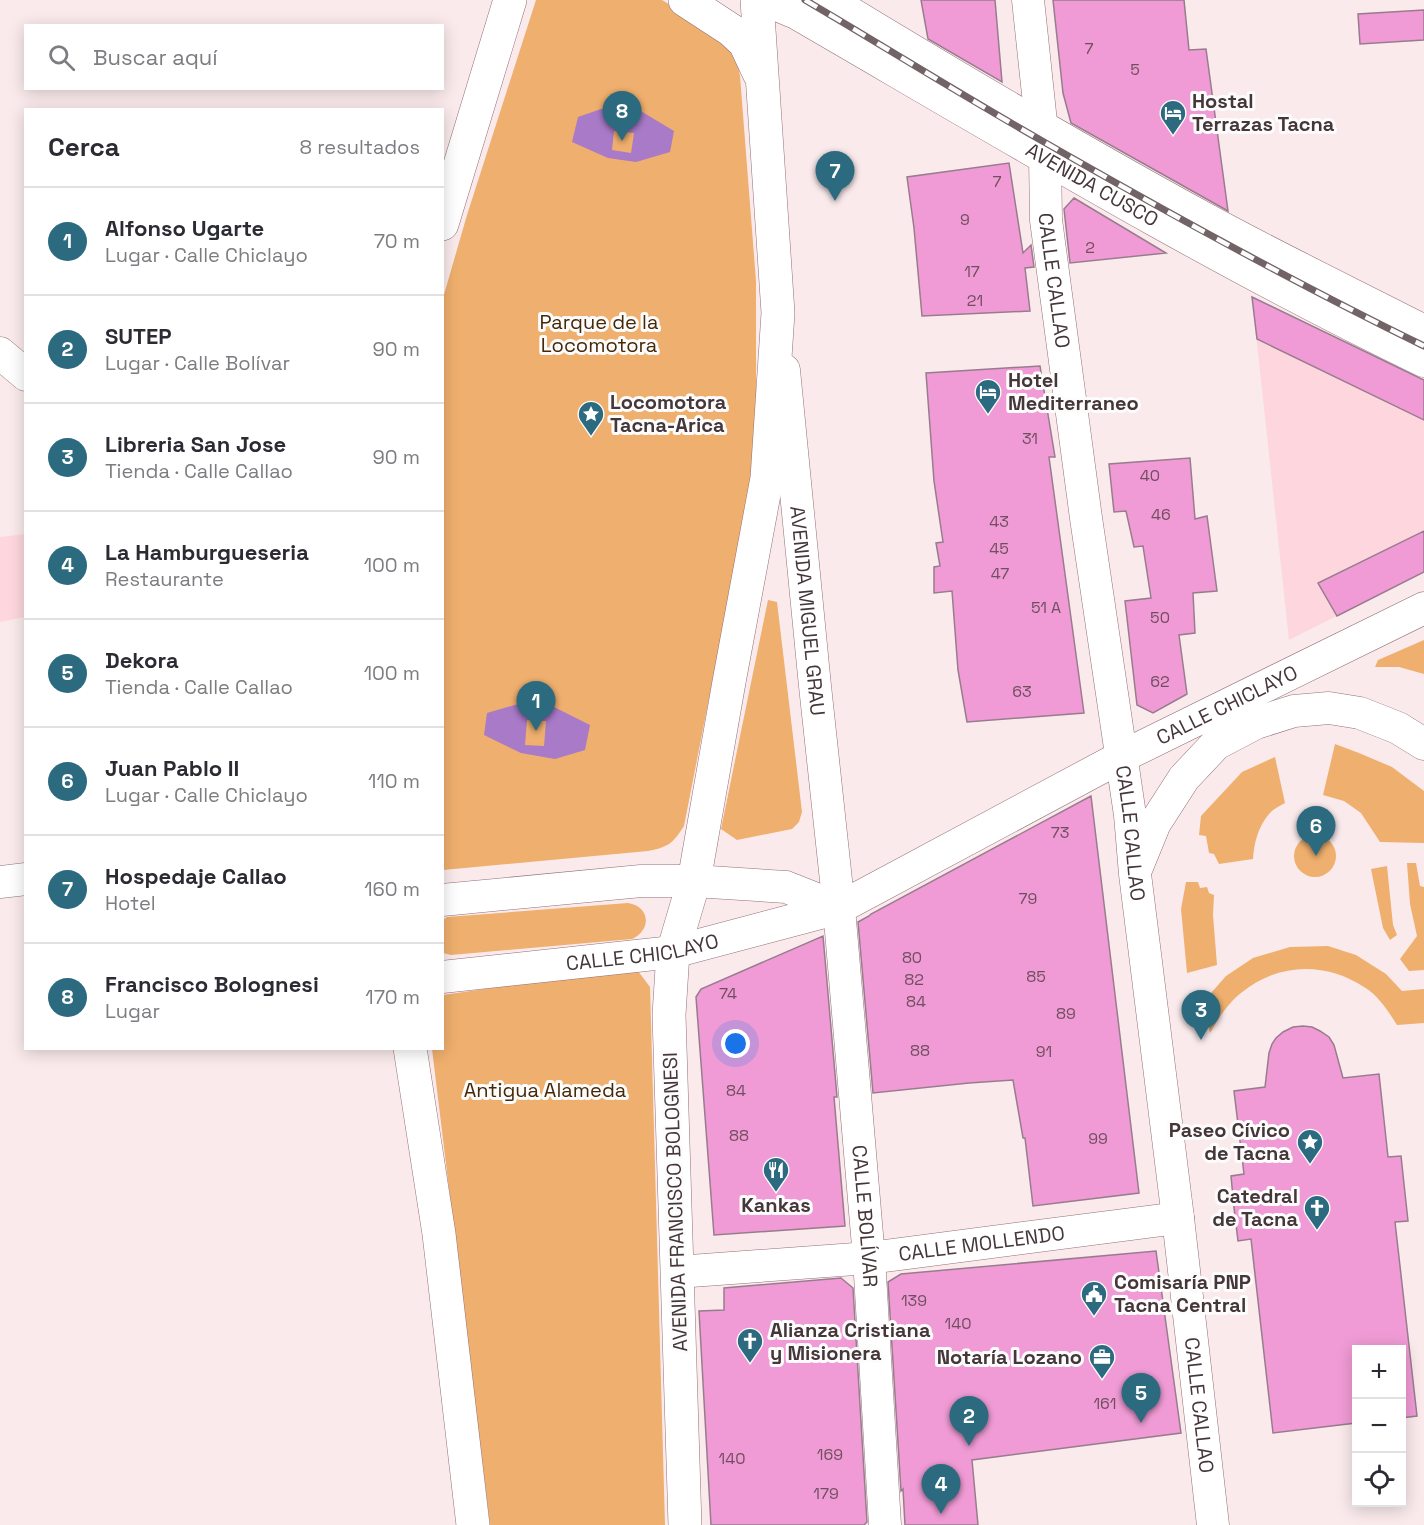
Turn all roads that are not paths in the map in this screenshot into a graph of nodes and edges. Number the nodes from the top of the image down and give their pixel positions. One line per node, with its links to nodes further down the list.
1 (510, 0): 9 (main road)
2 (685, 0): 7 (main road)
3 (758, 0): 7 (main road, AVENIDA MIGUEL GRAU)
4 (765, 0): 8 (street, AVENIDA CUSCO)
5 (829, 0): 8 (street, AVENIDA CUSCO)
6 (1028, 0): 8 (street, CALLE CALLAO)
7 (763, 83): 10 (main road, AVENIDA MIGUEL GRAU)
8 (1043, 142): 11 (street, AVENIDA CUSCO); 13 (street, AVENIDA CUSCO); 17 (street, CALLE CALLAO)
9 (444, 217)
10 (778, 313): 20 (main road, AVENIDA MIGUEL GRAU); 23 (street, AVENIDA MIGUEL GRAU)
11 (1424, 331)
12 (0, 353): 14 (street)
13 (1424, 361)
14 (24, 373)
15 (1424, 608): 17 (street, CALLE CHICLAYO)
16 (1424, 744): 18 (street)
17 (1121, 757): 18 (street, CALLE CALLAO); 23 (street, CALLE CHICLAYO)
18 (1135, 874): 27 (street, CALLE CALLAO)
19 (24, 879): 21 (street)
20 (694, 881): 22 (street); 23 (street); 24 (main road, AVENIDA FRANCISCO BOLOGNESI)
21 (0, 882)
22 (444, 900)
23 (839, 908): 24 (street, CALLE CHICLAYO); 28 (street, CALLE BOLÍVAR)
24 (673, 952): 25 (street, CALLE CHICLAYO); 29 (main road, AVENIDA FRANCISCO BOLOGNESI)
25 (444, 977)
26 (410, 1050): 30 (main road)
27 (1178, 1218): 28 (street, CALLE MOLLENDO); 33 (street, CALLE CALLAO)
28 (869, 1258): 29 (street, CALLE MOLLENDO); 32 (street, CALLE BOLÍVAR)
29 (677, 1272): 31 (main road, AVENIDA FRANCISCO BOLOGNESI)
30 (473, 1525)
31 (685, 1525)
32 (885, 1525)
33 (1213, 1525)

